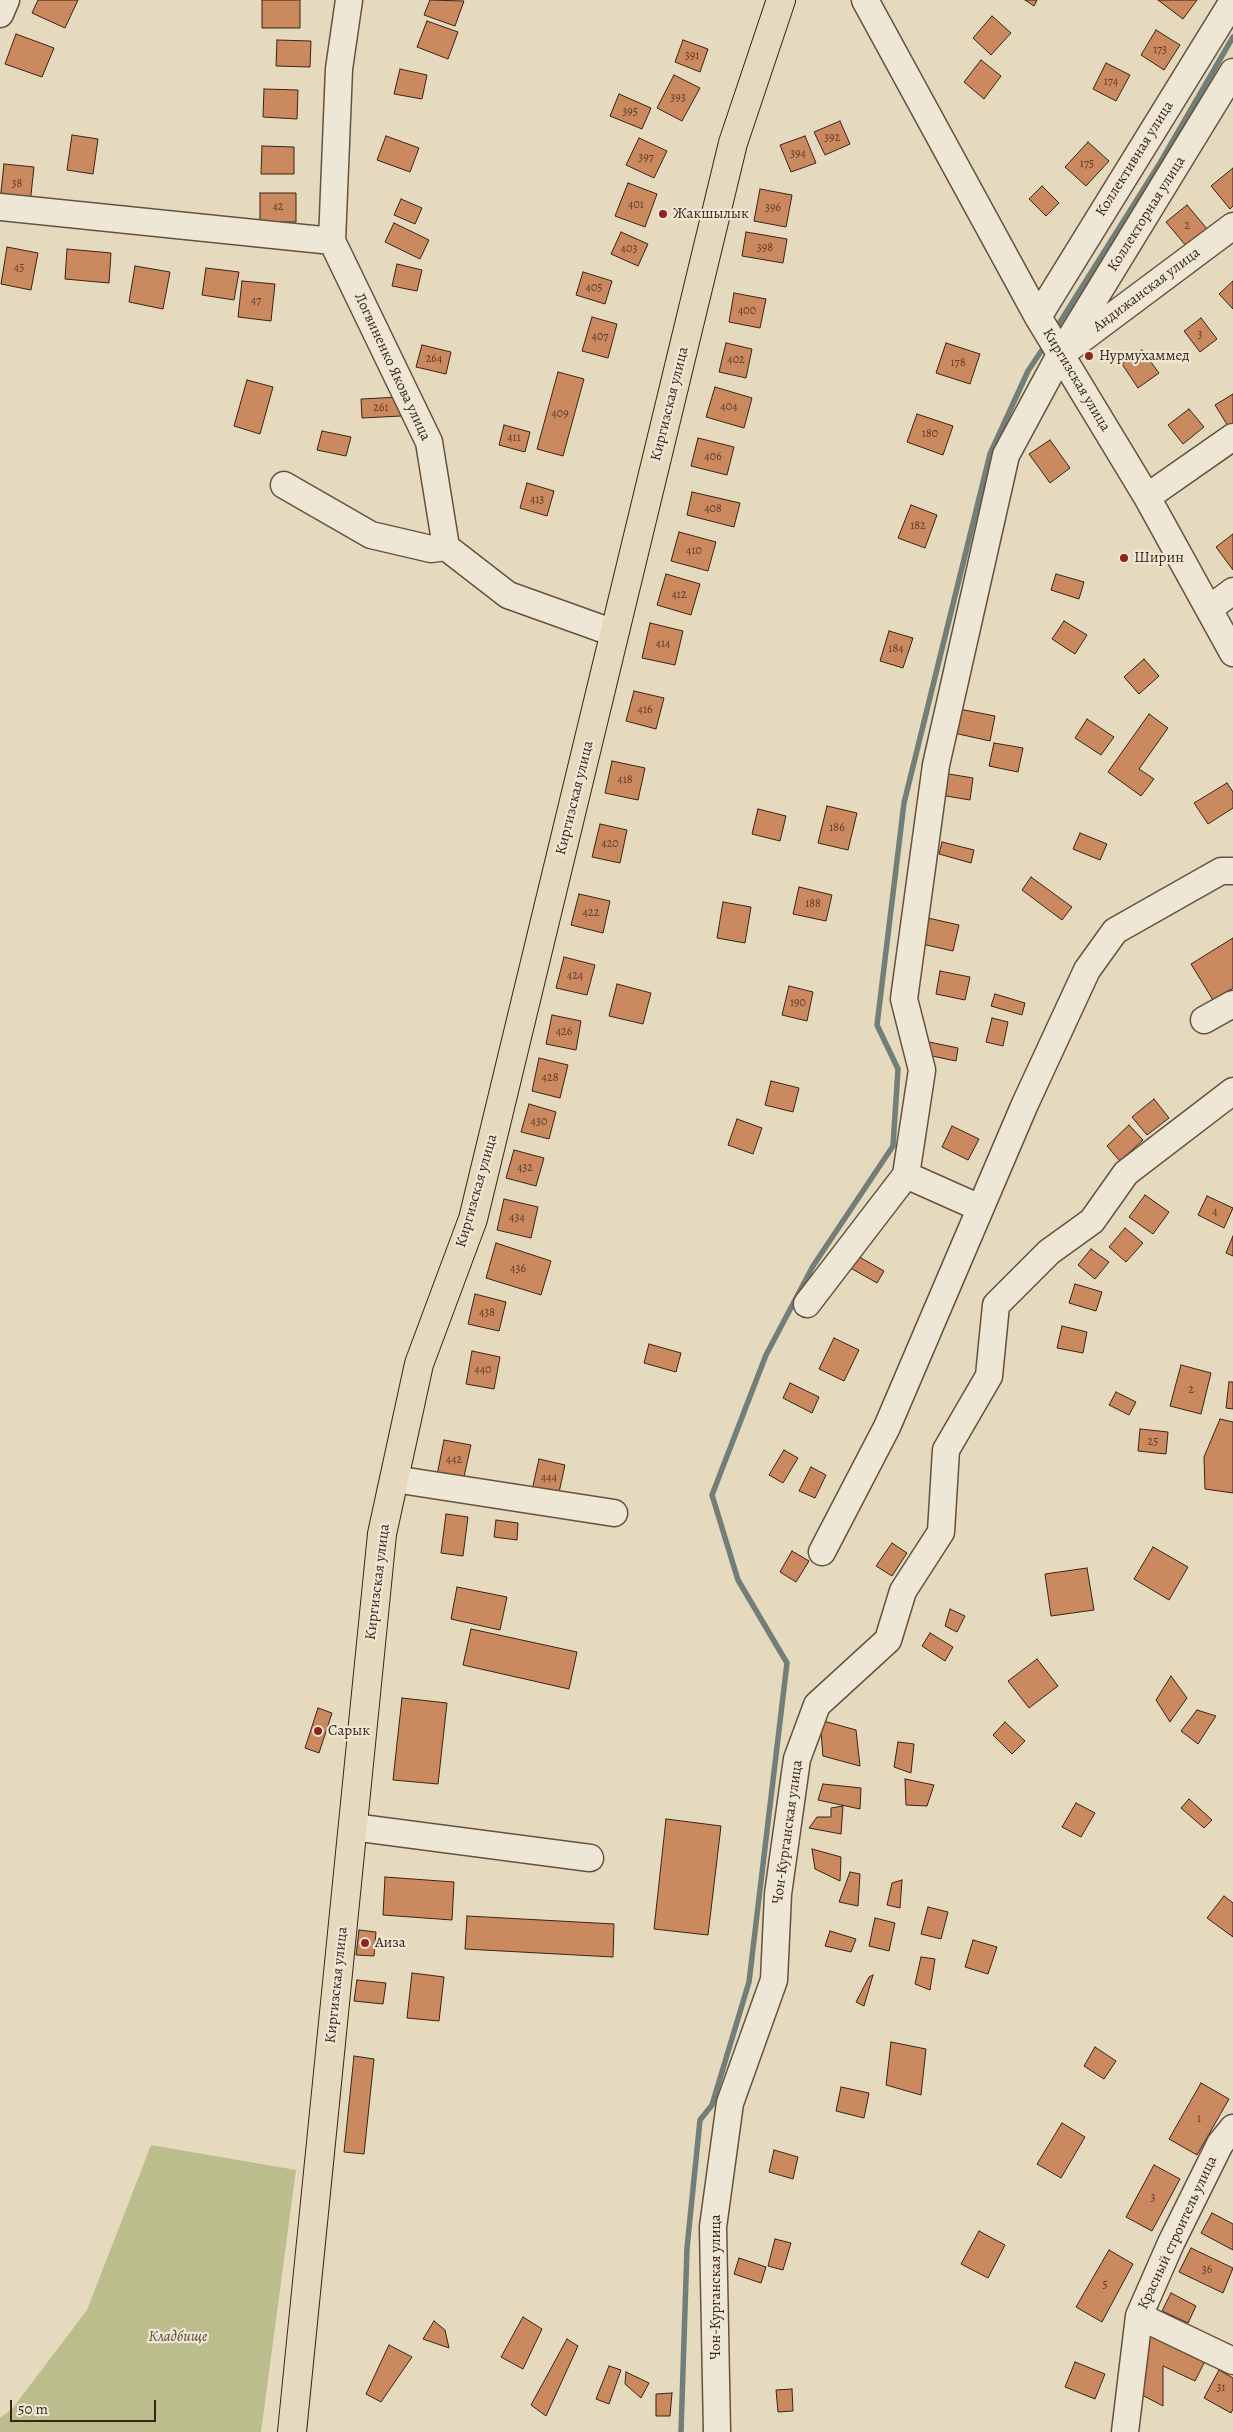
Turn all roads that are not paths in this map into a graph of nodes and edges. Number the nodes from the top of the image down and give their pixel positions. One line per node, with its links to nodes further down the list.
1 (6, 0): 6 (street)
2 (349, 0): 10 (street, Логвиненко Якова улица)
3 (781, 0): 19 (main road, Киргизская улица)
4 (865, 0): 11 (street, Киргизская улица)
5 (1233, 1): 11 (street, Коллективная улица)
6 (0, 14)
7 (1233, 72): 12 (street, Коллекторная улица)
8 (0, 207): 10 (street)
9 (1233, 226): 12 (street, Андижанская улица)
10 (332, 241): 16 (street, Логвиненко Якова улица)
11 (1038, 316): 12 (street, Киргизская улица)
12 (1060, 354): 15 (street, Киргизская улица); 25 (street, Коллекторная улица)
13 (1233, 437): 15 (street)
14 (284, 485): 16 (street)
15 (1147, 497): 18 (street, Киргизская улица)
16 (446, 547): 19 (street)
17 (1233, 592): 18 (street)
18 (1209, 609): 20 (street, Киргизская улица)
19 (614, 633): 28 (main road, Киргизская улица)
20 (1233, 653)
21 (1233, 871): 26 (street)
22 (1233, 1004): 23 (street)
23 (1204, 1020)
24 (1233, 1091): 37 (street, Чон-Курганская улица)
25 (906, 1175): 26 (street); 27 (street)
26 (980, 1208): 30 (street)
27 (807, 1304)
28 (394, 1479): 29 (street); 31 (main road, Киргизская улица)
29 (614, 1512)
30 (822, 1552)
31 (353, 1827): 32 (street); 36 (main road, Киргизская улица)
32 (590, 1858)
33 (1233, 2128): 34 (street, Красный строитель улица)
34 (1139, 2316): 35 (street); 38 (street, Красный строитель улица)
35 (1233, 2361)
36 (292, 2432)
37 (717, 2432)
38 (1125, 2432)

